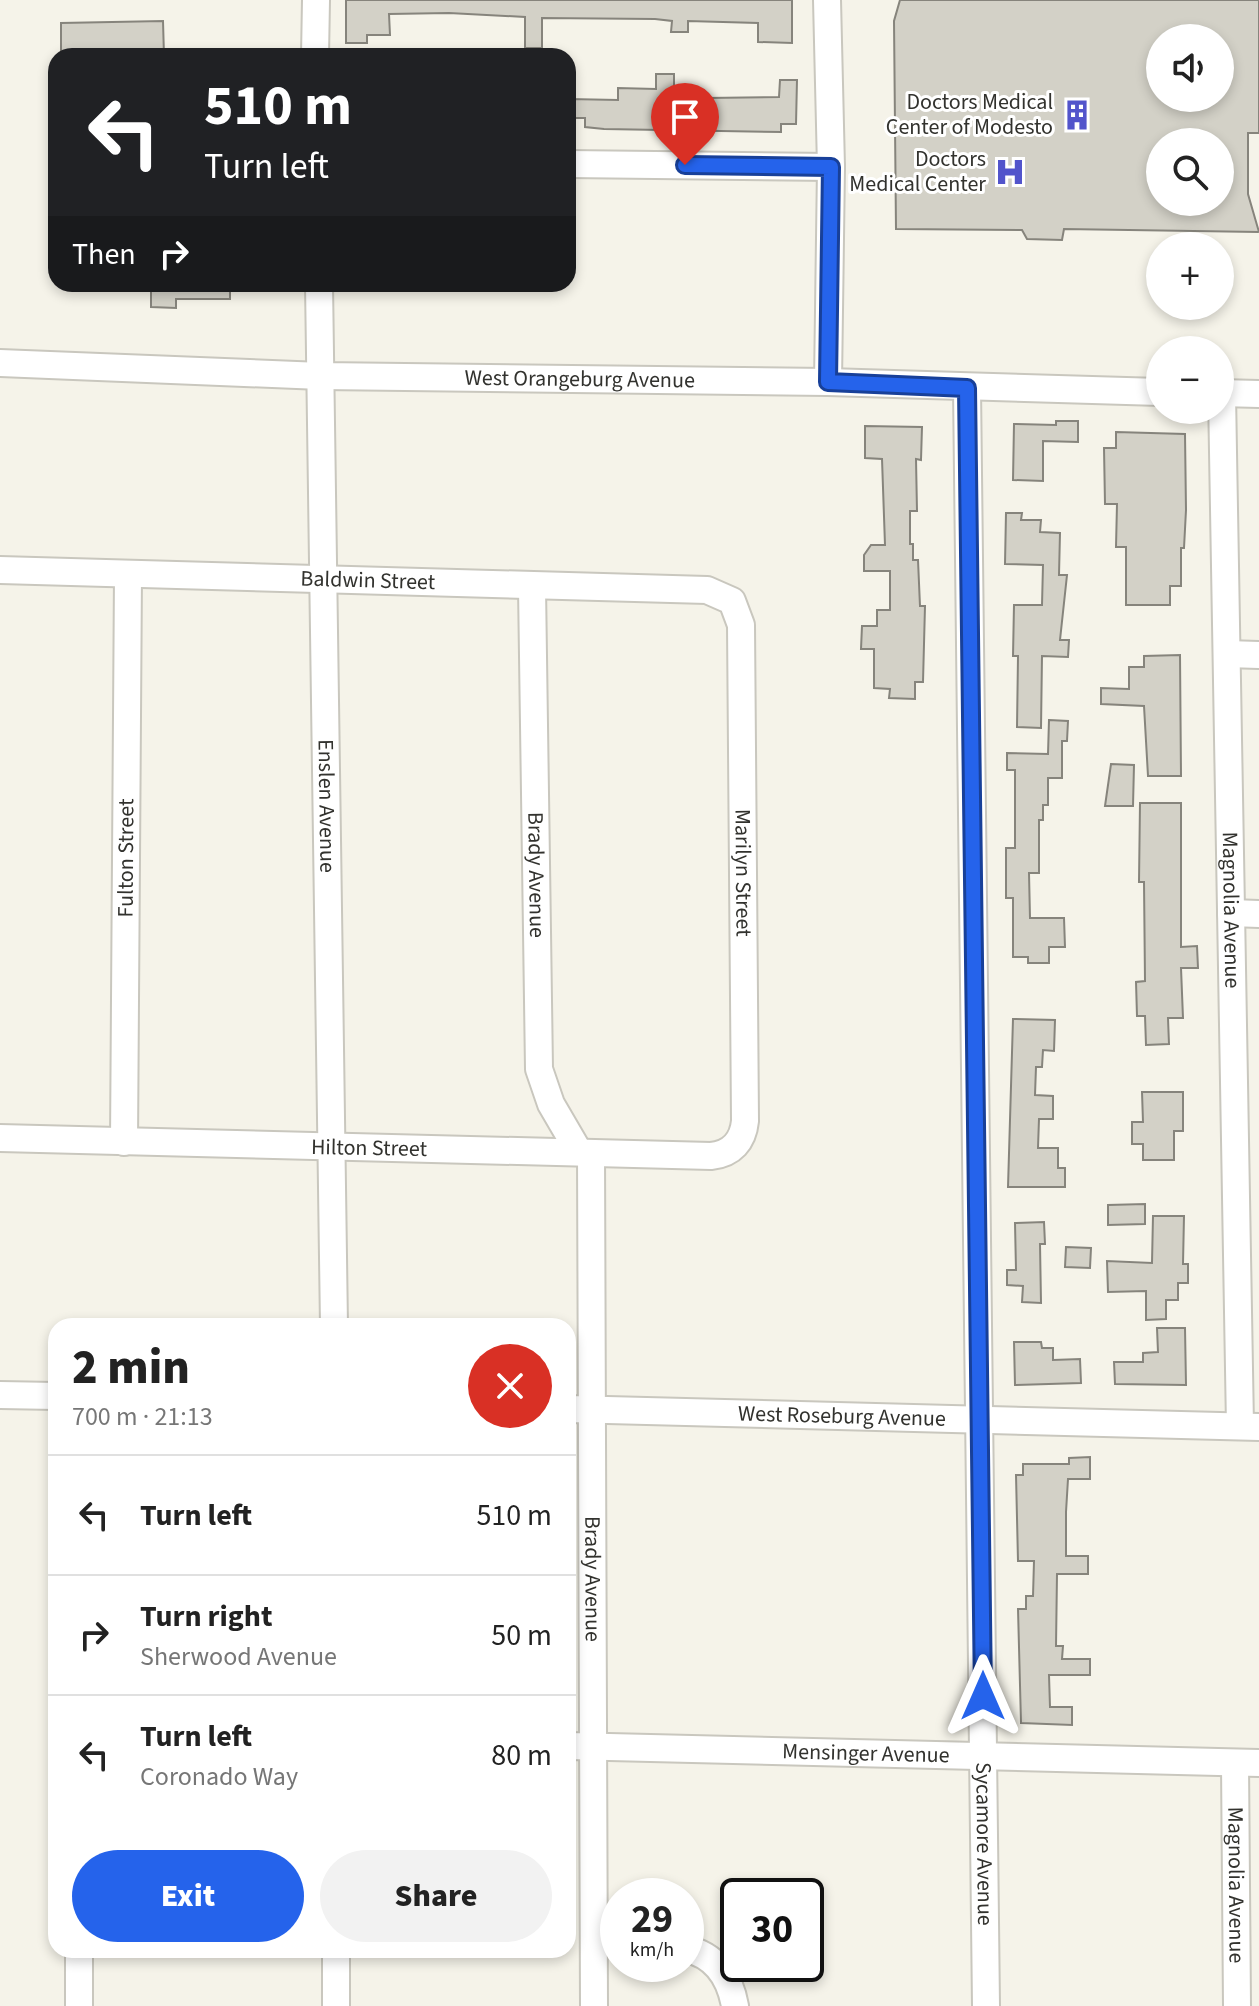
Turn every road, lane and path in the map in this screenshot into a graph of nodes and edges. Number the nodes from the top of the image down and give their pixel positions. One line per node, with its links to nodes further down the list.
1 (316, 0): 3 (street)
2 (827, 0): 5 (street)
3 (315, 48)
4 (576, 164): 5 (street)
5 (831, 167): 9 (street)
6 (319, 292): 8 (street, Enslen Avenue)
7 (0, 363): 8 (street, West Orangeburg Avenue)
8 (321, 376): 9 (street, West Orangeburg Avenue); 17 (street, Enslen Avenue)
9 (828, 382): 10 (street, West Orangeburg Avenue)
10 (967, 388): 11 (street, West Orangeburg Avenue); 34 (street, Sycamore Avenue)
11 (1146, 392)
12 (1234, 394): 13 (street)
13 (1259, 394)
14 (1222, 424): 20 (street, Magnolia Avenue)
15 (0, 570): 16 (street, Baldwin Street)
16 (128, 575): 17 (street, Baldwin Street); 25 (street, Fulton Street)
17 (324, 578): 18 (street, Baldwin Street); 27 (street, Enslen Avenue)
18 (532, 587): 19 (street, Baldwin Street); 28 (street, Brady Avenue)
19 (732, 601): 26 (street, Marilyn Street)
20 (1227, 654): 21 (street); 22 (street, Magnolia Avenue)
21 (1259, 655)
22 (1231, 913): 23 (street); 29 (street, Magnolia Avenue)
23 (1259, 914)
24 (0, 1138): 25 (street, Hilton Street)
25 (124, 1142): 27 (street, Hilton Street)
26 (736, 1145): 28 (street, Hilton Street)
27 (332, 1148): 28 (street, Hilton Street); 30 (street, Enslen Avenue)
28 (585, 1153): 33 (street, Brady Avenue)
29 (1247, 1170): 35 (street, Magnolia Avenue)
30 (334, 1318)
31 (0, 1395): 32 (street)
32 (48, 1396)
33 (581, 1409): 34 (street, West Roseburg Avenue); 36 (street, Brady Avenue)
34 (982, 1420): 35 (street, West Roseburg Avenue); 37 (street, Sycamore Avenue)
35 (1250, 1427)
36 (580, 1747): 37 (street, Mensinger Avenue); 39 (street, Brady Avenue)
37 (983, 1757): 38 (street, Mensinger Avenue); 48 (street, Sycamore Avenue)
38 (1247, 1763): 49 (street, Magnolia Avenue)
39 (600, 1899)
40 (704, 1957): 47 (street)
41 (79, 1958): 44 (street)
42 (336, 1958): 45 (street)
43 (600, 1976): 46 (street, Brady Avenue)
44 (79, 2006)
45 (336, 2006)
46 (594, 2006)
47 (735, 2006)
48 (986, 2006)
49 (1237, 2006)

